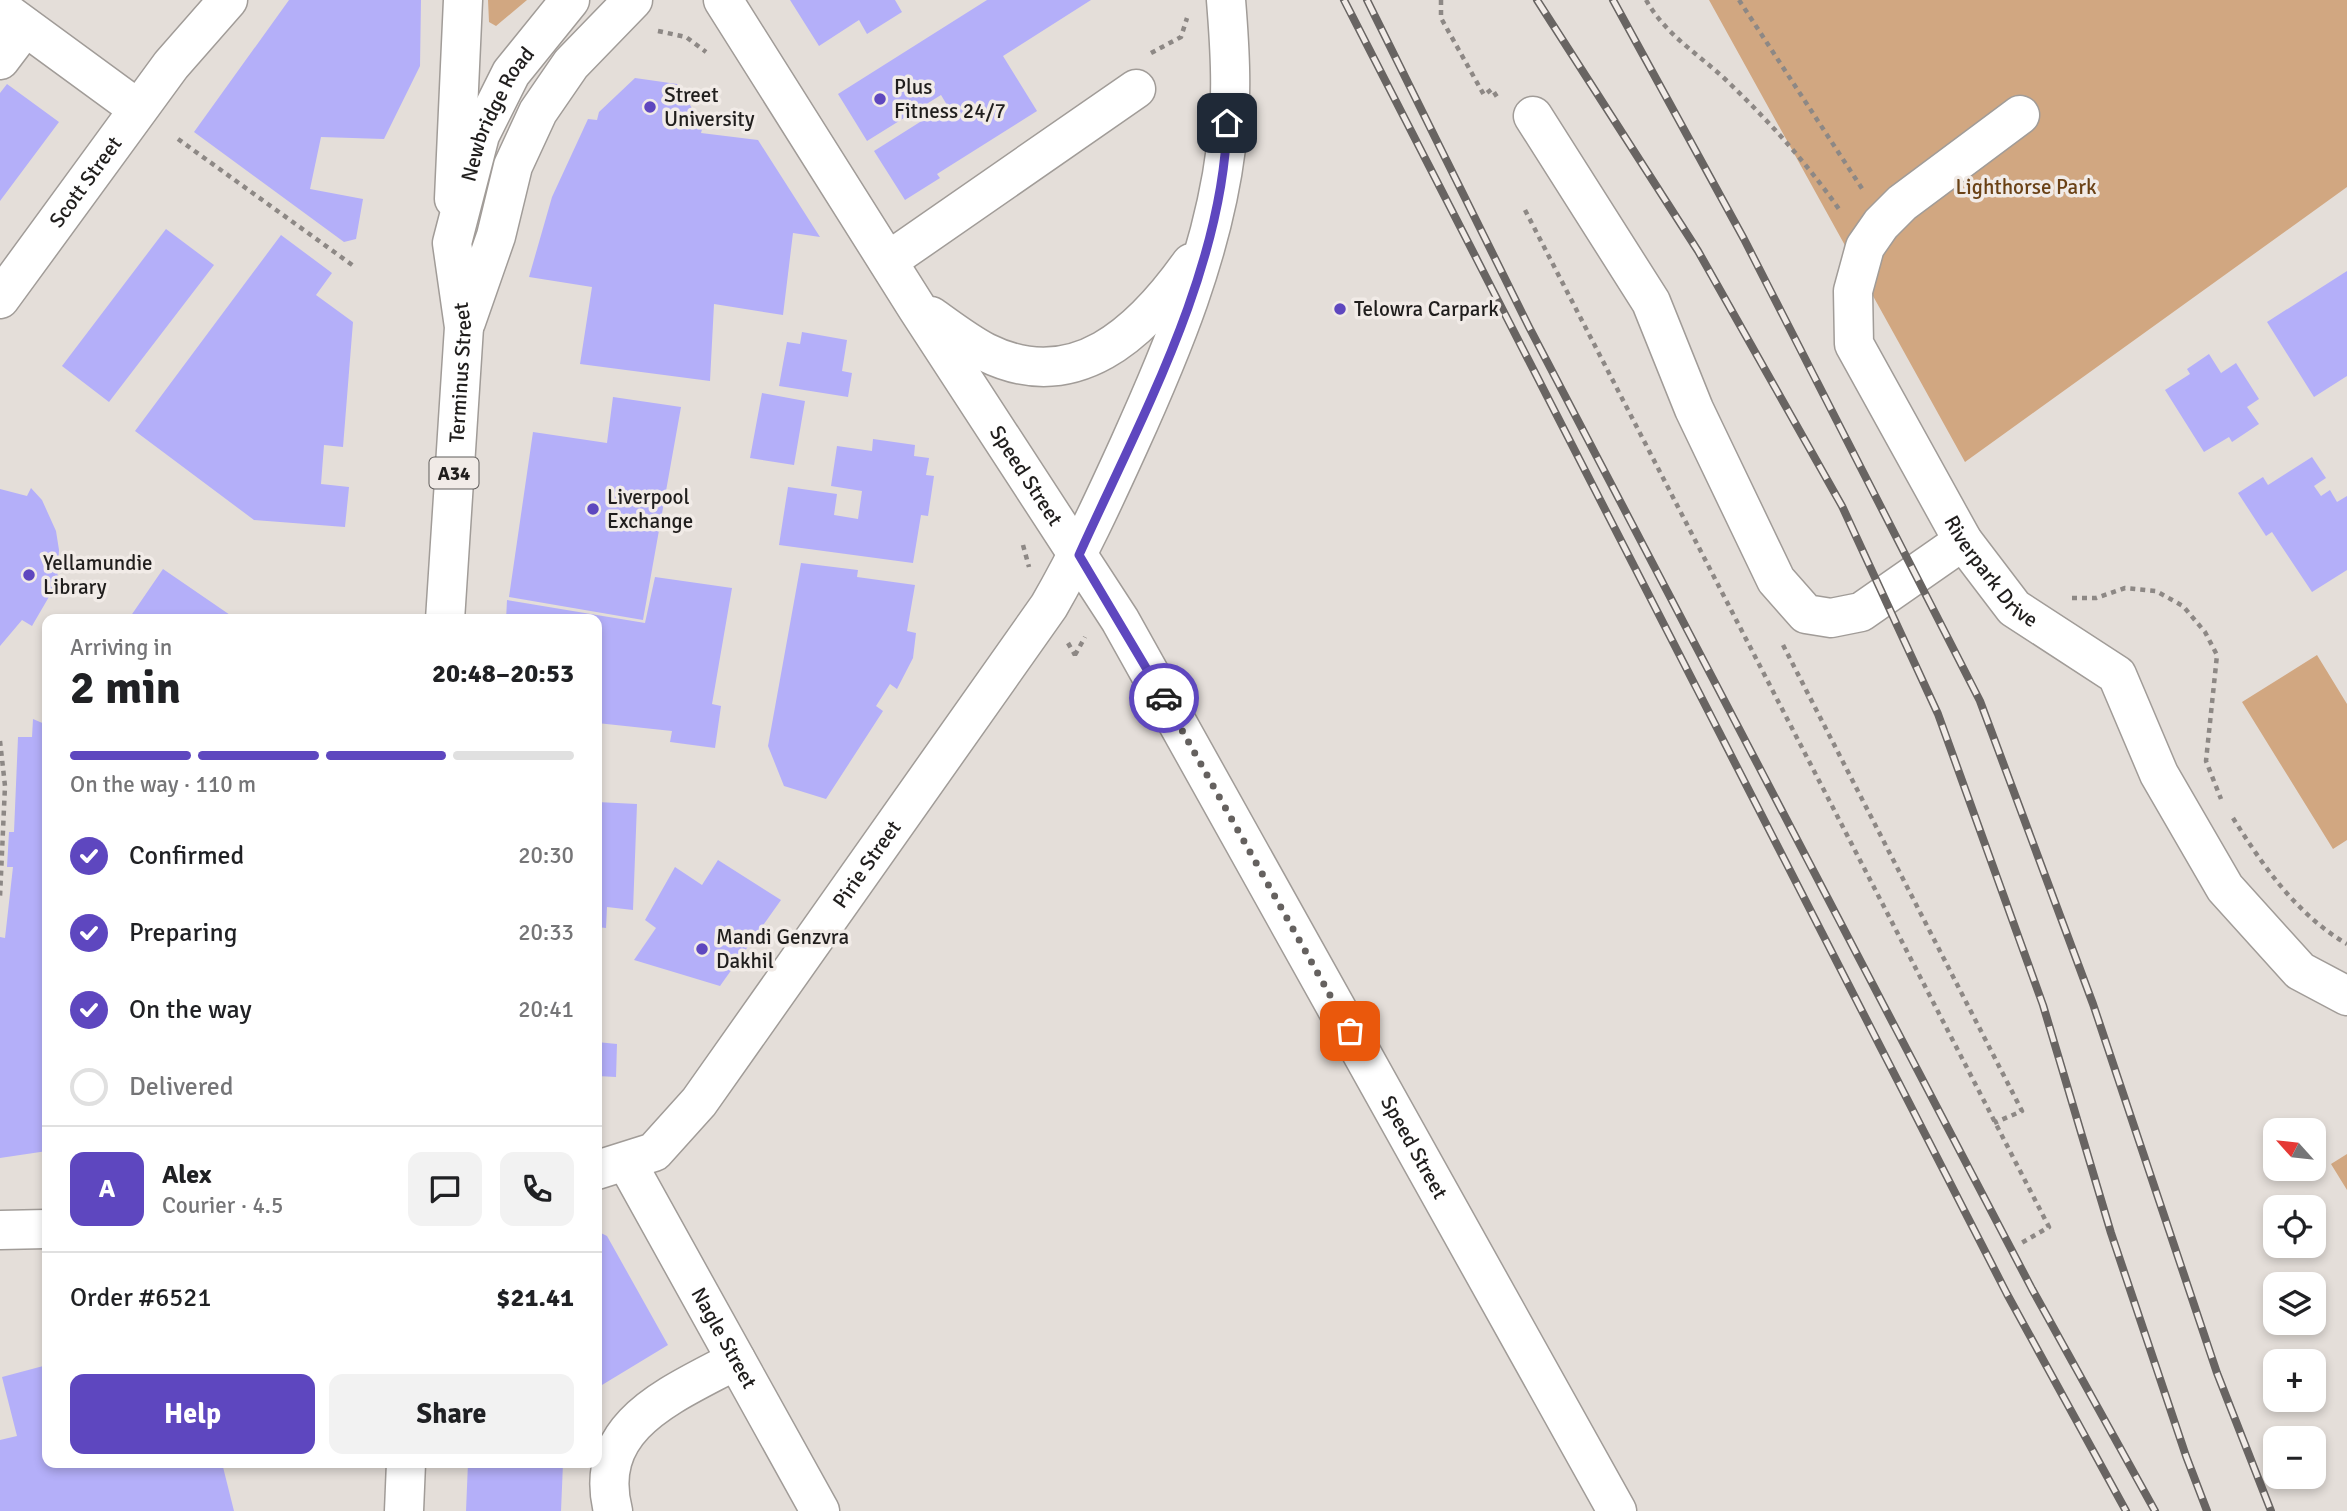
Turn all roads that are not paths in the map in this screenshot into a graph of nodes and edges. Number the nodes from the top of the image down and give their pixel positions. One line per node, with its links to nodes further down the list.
1 (203, 0): 10 (main road, Scott Street)
2 (209, 0): 10 (main road)
3 (228, 0): 10 (main road, Scott Street)
4 (463, 0): 17 (main road, Terminus Street)
5 (570, 0): 17 (main road, Newbridge Road / A34)
6 (633, 0): 21 (main road)
7 (723, 0): 18 (main road, Speed Street)
8 (1226, 0): 16 (main road, Pirie Street)
9 (12, 18): 11 (main road); 13 (main road)
10 (177, 51): 13 (main road, Scott Street)
11 (0, 60)
12 (1142, 72): 18 (main road)
13 (138, 109): 19 (main road, Scott Street)
14 (2020, 115): 22 (main road, Riverpark Drive)
15 (1533, 117): 22 (main road)
16 (1210, 235): 20 (main road); 23 (main road, Pirie Street)
17 (452, 243): 21 (main road, Terminus Street / A34)
18 (888, 261): 20 (main road, Speed Street)
19 (0, 299)
20 (917, 308): 23 (main road, Speed Street)
21 (464, 327): 24 (main road, Terminus Street / A34)
22 (1963, 541): 25 (main road, Riverpark Drive)
23 (1079, 555): 26 (main road, Pirie Street); 34 (main road, Speed Street)
24 (445, 614)
25 (2347, 996)
26 (612, 1166): 29 (main road, Nagle Street)
27 (42, 1228): 28 (main road)
28 (0, 1230)
29 (736, 1360): 32 (main road); 33 (main road, Nagle Street)
30 (405, 1468): 31 (main road)
31 (404, 1511)
32 (613, 1511)
33 (820, 1511)
34 (1617, 1511)

